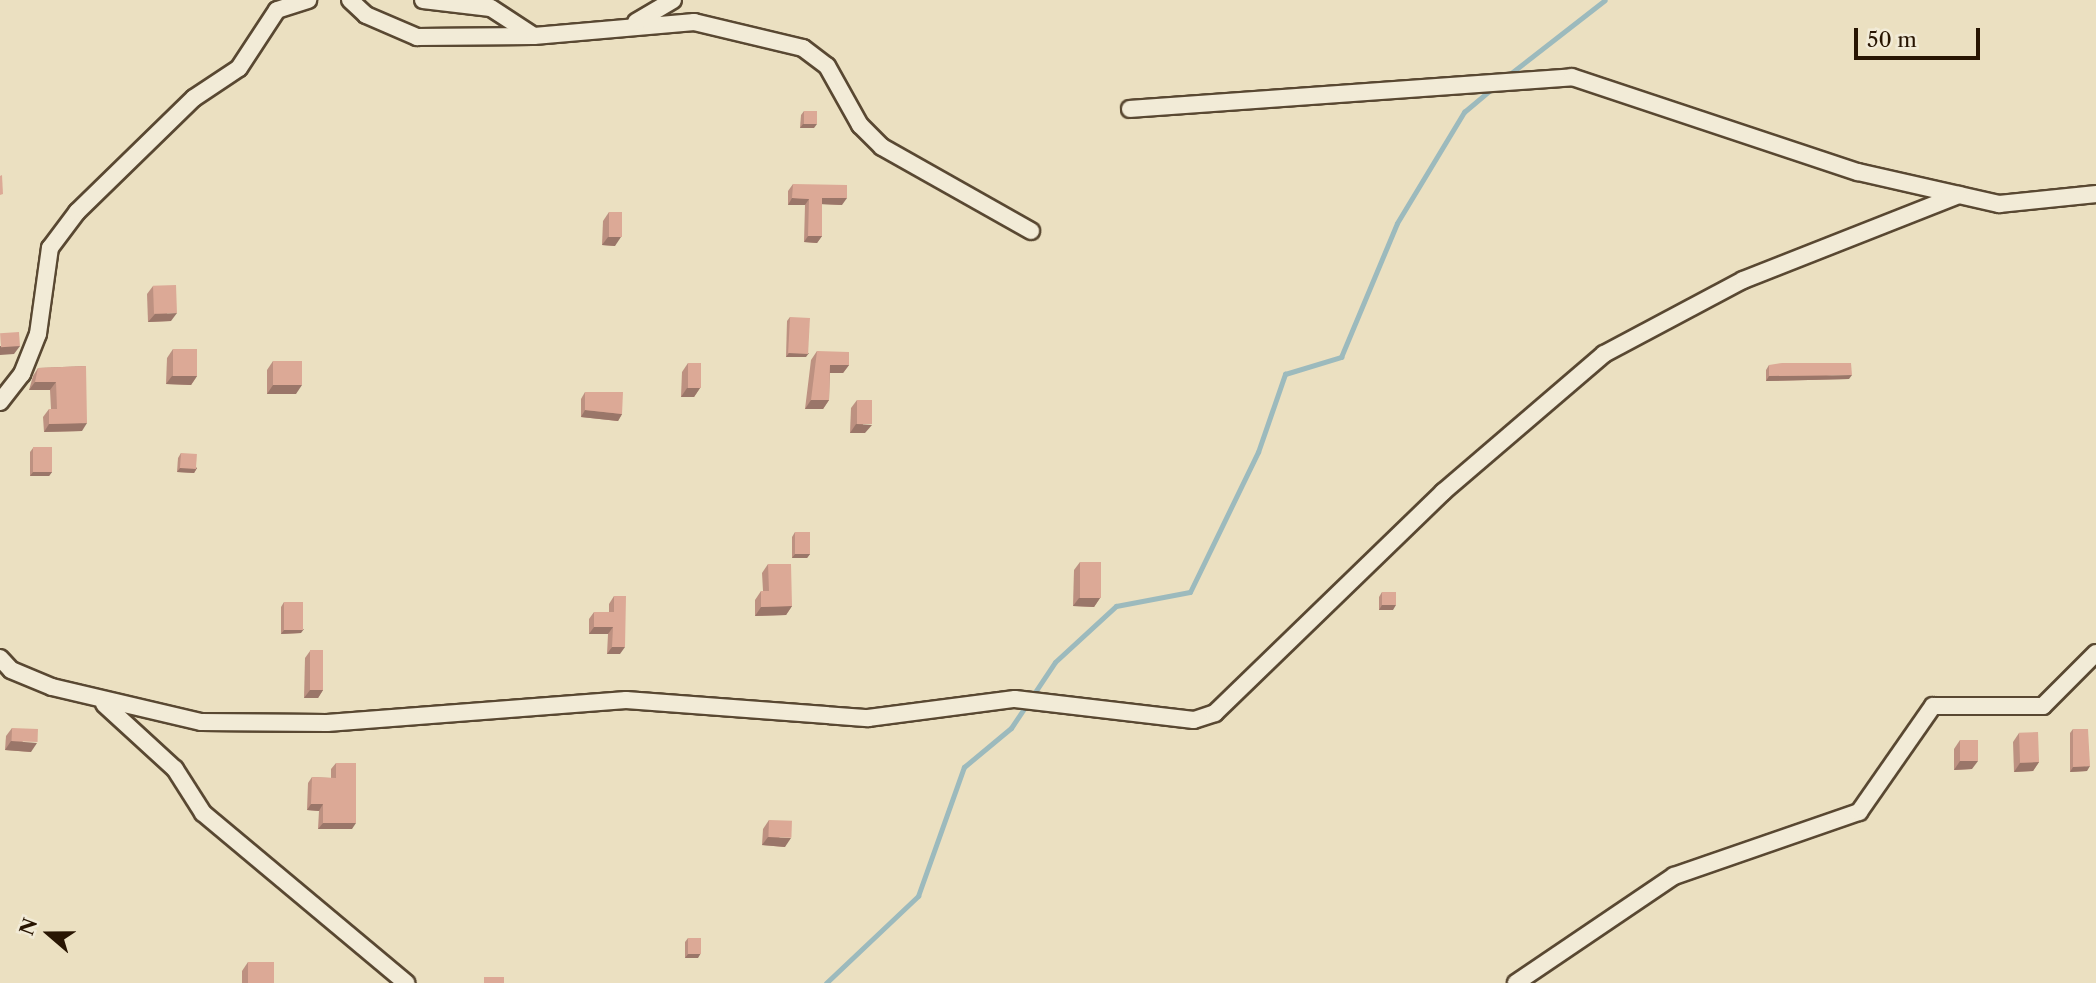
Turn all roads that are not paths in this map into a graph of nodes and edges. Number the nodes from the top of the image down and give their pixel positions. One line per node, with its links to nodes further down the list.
1 (308, 0): 12 (street)
2 (349, 0): 7 (street)
3 (423, 0): 5 (street)
4 (673, 0): 6 (street)
5 (491, 4): 7 (street)
6 (634, 23): 7 (street); 11 (street)
7 (534, 36)
8 (1130, 108): 10 (street)
9 (2096, 194): 10 (street)
10 (1958, 195): 15 (street)
11 (1031, 231)
12 (0, 402)
13 (2096, 653): 17 (street)
14 (4, 668): 15 (street)
15 (103, 703): 16 (street)
16 (406, 983)
17 (1516, 983)

